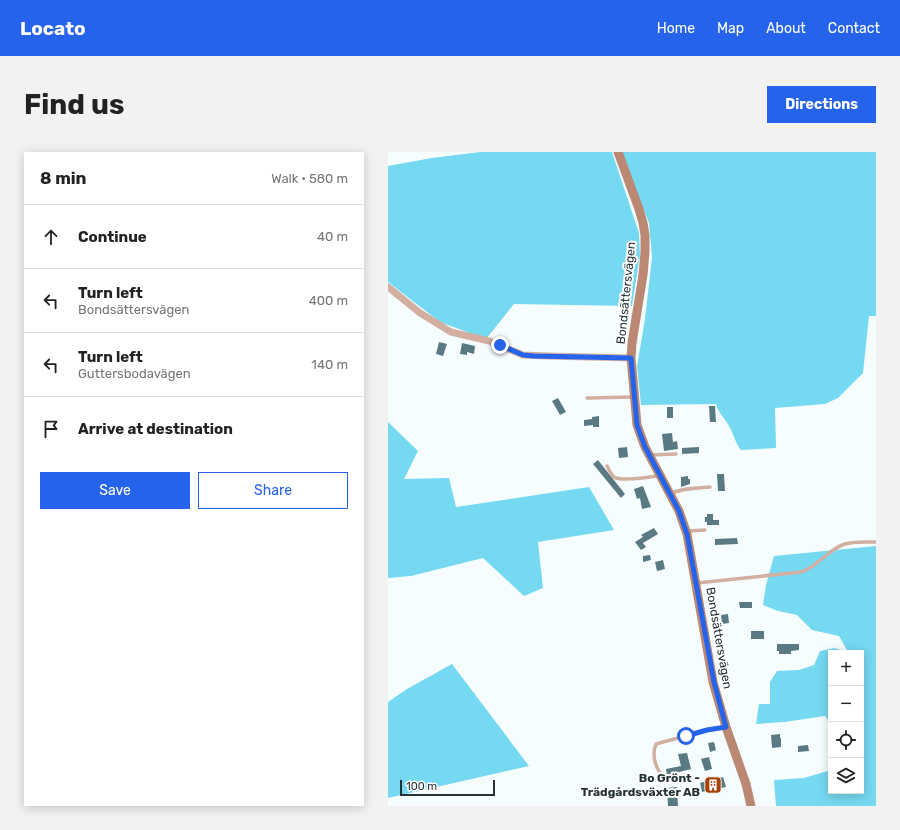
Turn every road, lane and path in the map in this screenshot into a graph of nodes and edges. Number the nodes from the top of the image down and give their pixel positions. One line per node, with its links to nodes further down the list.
1 (618, 152): 5 (street, Bondsättersvägen)
2 (388, 287): 4 (street)
3 (388, 292): 4 (street)
4 (397, 295): 5 (street)
5 (631, 358): 6 (street, Bondsättersvägen)
6 (634, 397): 7 (lane); 9 (street, Bondsättersvägen)
7 (587, 398)
8 (676, 454): 9 (lane)
9 (649, 456): 11 (street, Bondsättersvägen)
10 (607, 466): 11 (lane)
11 (660, 476): 13 (street, Bondsättersvägen)
12 (710, 487): 13 (lane)
13 (669, 494): 15 (street, Bondsättersvägen)
14 (705, 530): 15 (lane)
15 (686, 531): 17 (street, Bondsättersvägen)
16 (876, 542): 17 (lane)
17 (697, 583): 18 (street, Bondsättersvägen)
18 (726, 727): 19 (lane); 20 (street, Bondsättersvägen)
19 (660, 773)
20 (751, 806)

